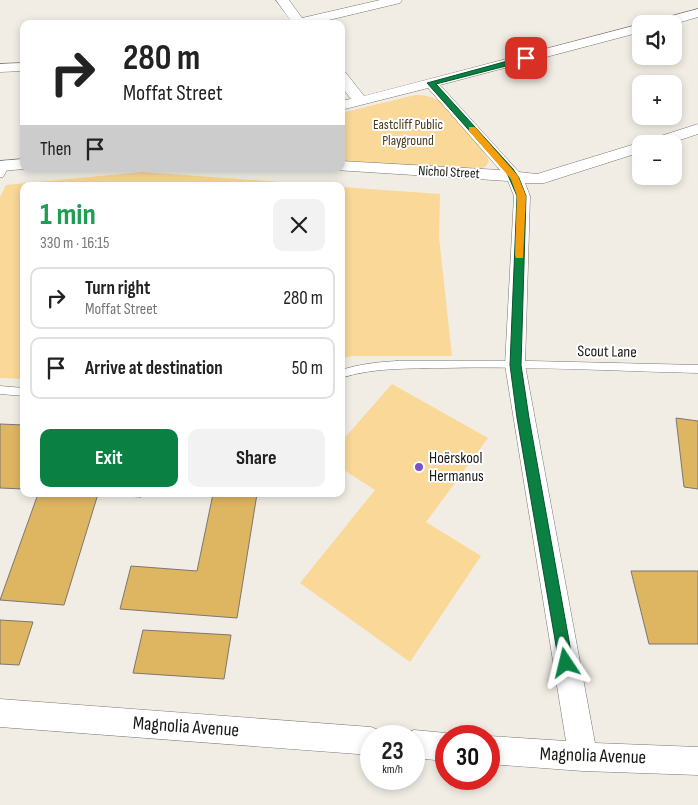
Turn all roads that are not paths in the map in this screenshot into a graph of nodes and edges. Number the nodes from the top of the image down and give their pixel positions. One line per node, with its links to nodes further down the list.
1 (282, 0): 5 (street)
2 (396, 0): 6 (street)
3 (698, 13): 4 (street)
4 (682, 17)
5 (296, 20)
6 (311, 20)
7 (632, 30): 11 (street)
8 (20, 66): 9 (street)
9 (0, 68)
10 (345, 81): 12 (street)
11 (431, 83): 12 (street); 20 (street)
12 (360, 101): 13 (street)
13 (345, 105)
14 (698, 129): 15 (street)
15 (679, 135)
16 (632, 150): 20 (street, Nichol Street)
17 (20, 165): 19 (street)
18 (345, 166): 20 (street, Nichol Street)
19 (2, 169)
20 (515, 178): 21 (street)
21 (515, 365): 22 (lane, Scout Lane); 23 (lane, Scout Lane); 29 (street)
22 (698, 369)
23 (345, 372)
24 (0, 390): 25 (lane)
25 (20, 392)
26 (0, 714): 27 (street, Magnolia Avenue)
27 (360, 740)
28 (500, 751): 29 (street, Magnolia Avenue)
29 (583, 757): 30 (street, Magnolia Avenue)
30 (698, 760)

